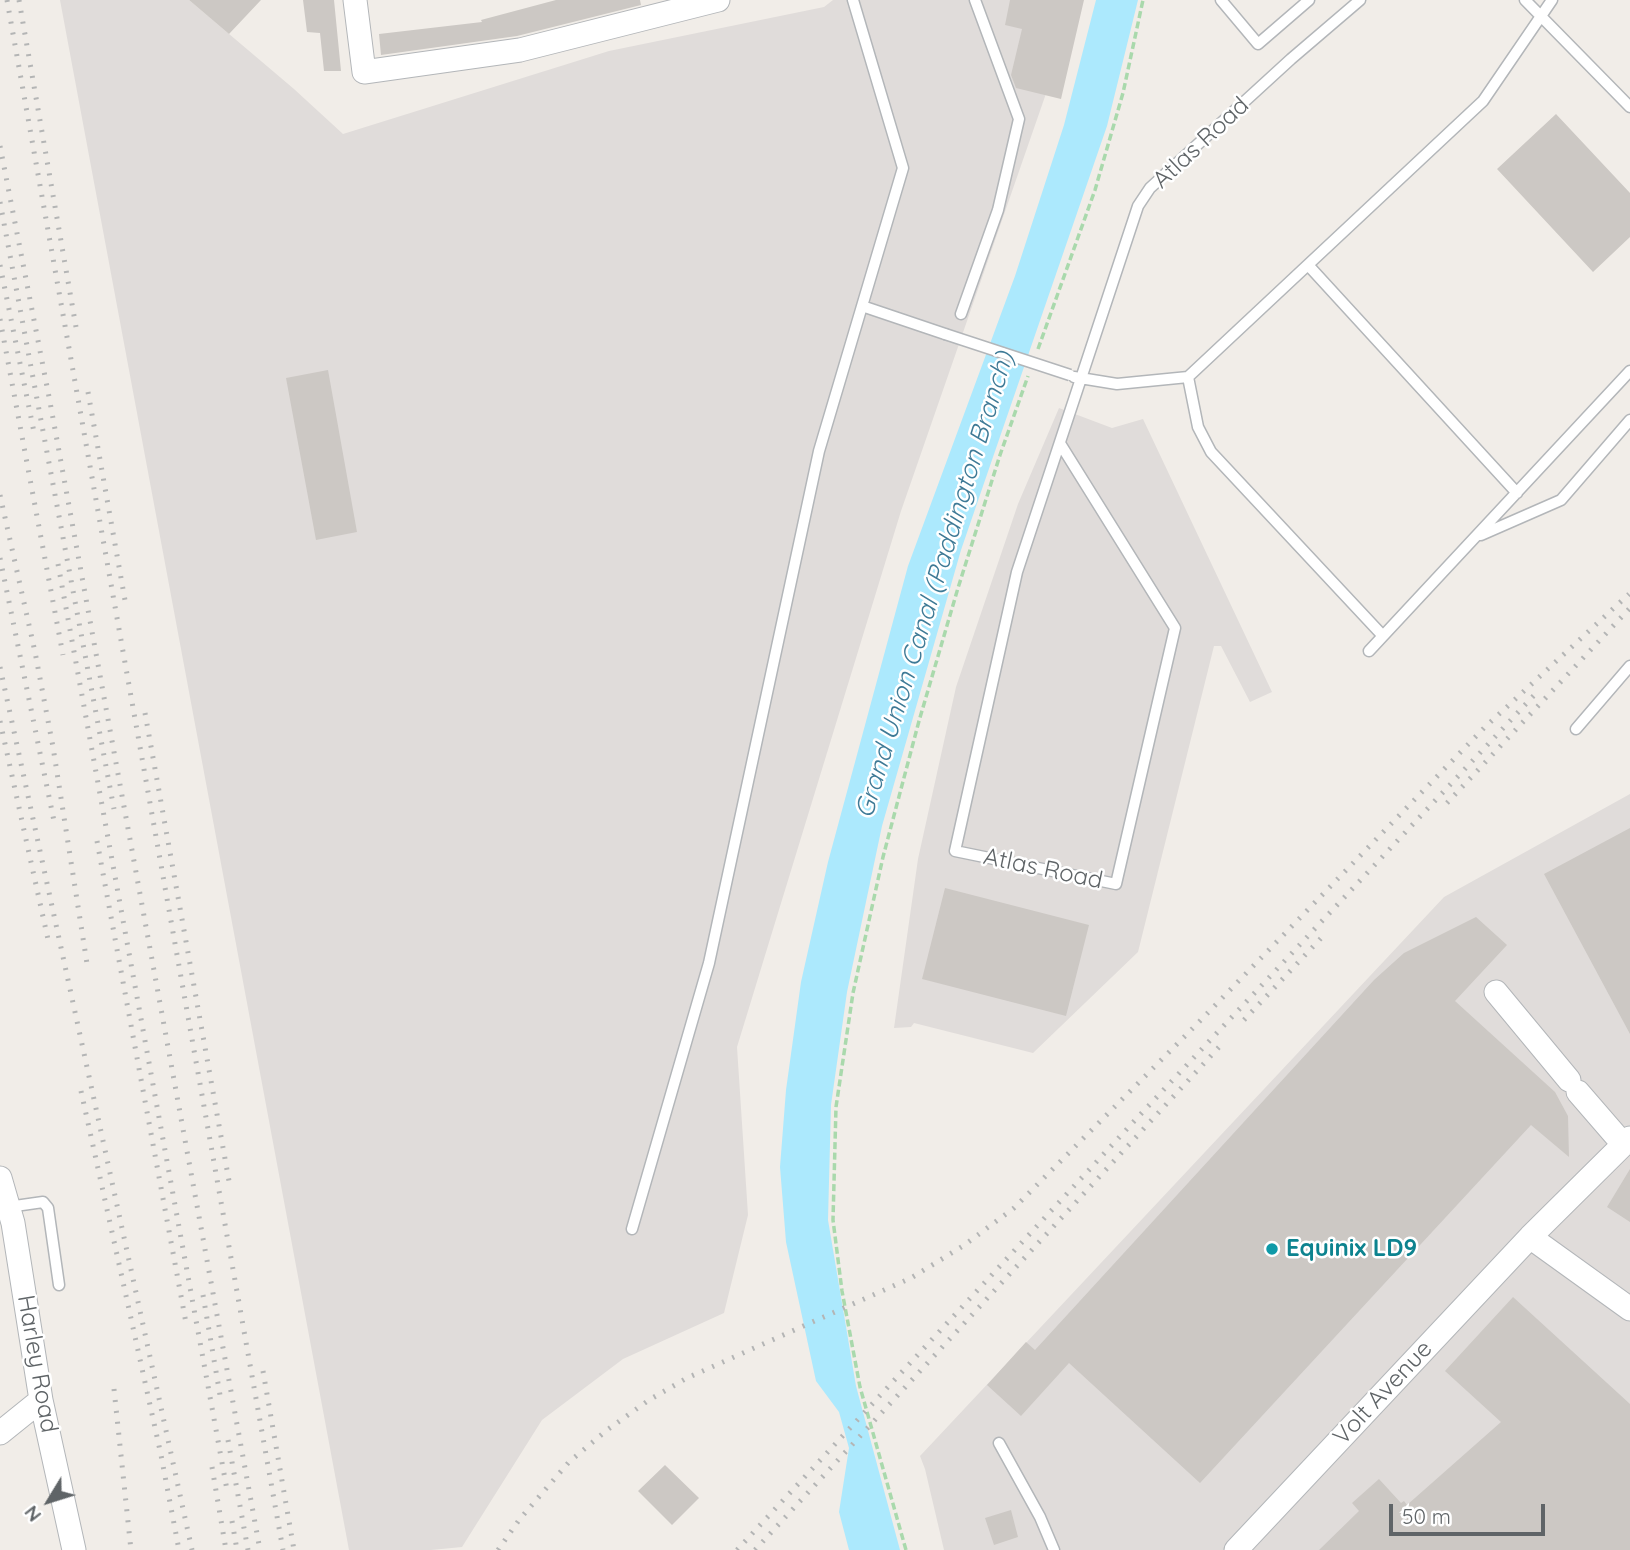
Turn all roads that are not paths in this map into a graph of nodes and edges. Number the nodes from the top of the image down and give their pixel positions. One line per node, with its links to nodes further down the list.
1 (355, 0): 2 (street)
2 (718, 0)
3 (853, 0): 13 (lane)
4 (975, 0): 14 (lane)
5 (1221, 0): 6 (lane)
6 (1309, 0)
7 (1360, 0): 16 (lane, Atlas Road)
8 (1525, 0): 10 (lane)
9 (1552, 0): 10 (lane)
10 (1542, 15): 11 (lane); 12 (lane)
11 (1630, 107)
12 (1308, 265): 17 (lane); 20 (lane)
13 (862, 306): 16 (lane, bridge); 30 (lane)
14 (961, 314)
15 (1630, 371): 20 (lane)
16 (1075, 377): 17 (lane); 19 (lane, Atlas Road)
17 (1188, 377): 22 (lane)
18 (1630, 420): 21 (lane)
19 (1061, 445): 19 (lane, Atlas Road)
20 (1517, 493): 21 (lane)
21 (1475, 538): 22 (lane)
22 (1383, 636): 23 (lane)
23 (1369, 651)
24 (1630, 666): 25 (lane)
25 (1576, 729)
26 (1496, 992): 27 (street)
27 (1627, 1141): 31 (street, Volt Avenue)
28 (0, 1178): 29 (street, Harley Road)
29 (8, 1207): 32 (lane); 34 (street, Harley Road)
30 (632, 1229)
31 (1530, 1237): 33 (street); 39 (street, Volt Avenue)
32 (59, 1284)
33 (1630, 1309)
34 (41, 1399): 35 (street); 37 (street, Harley Road)
35 (0, 1433)
36 (999, 1443): 38 (lane)
37 (74, 1550)
38 (1054, 1550)
39 (1236, 1550)

